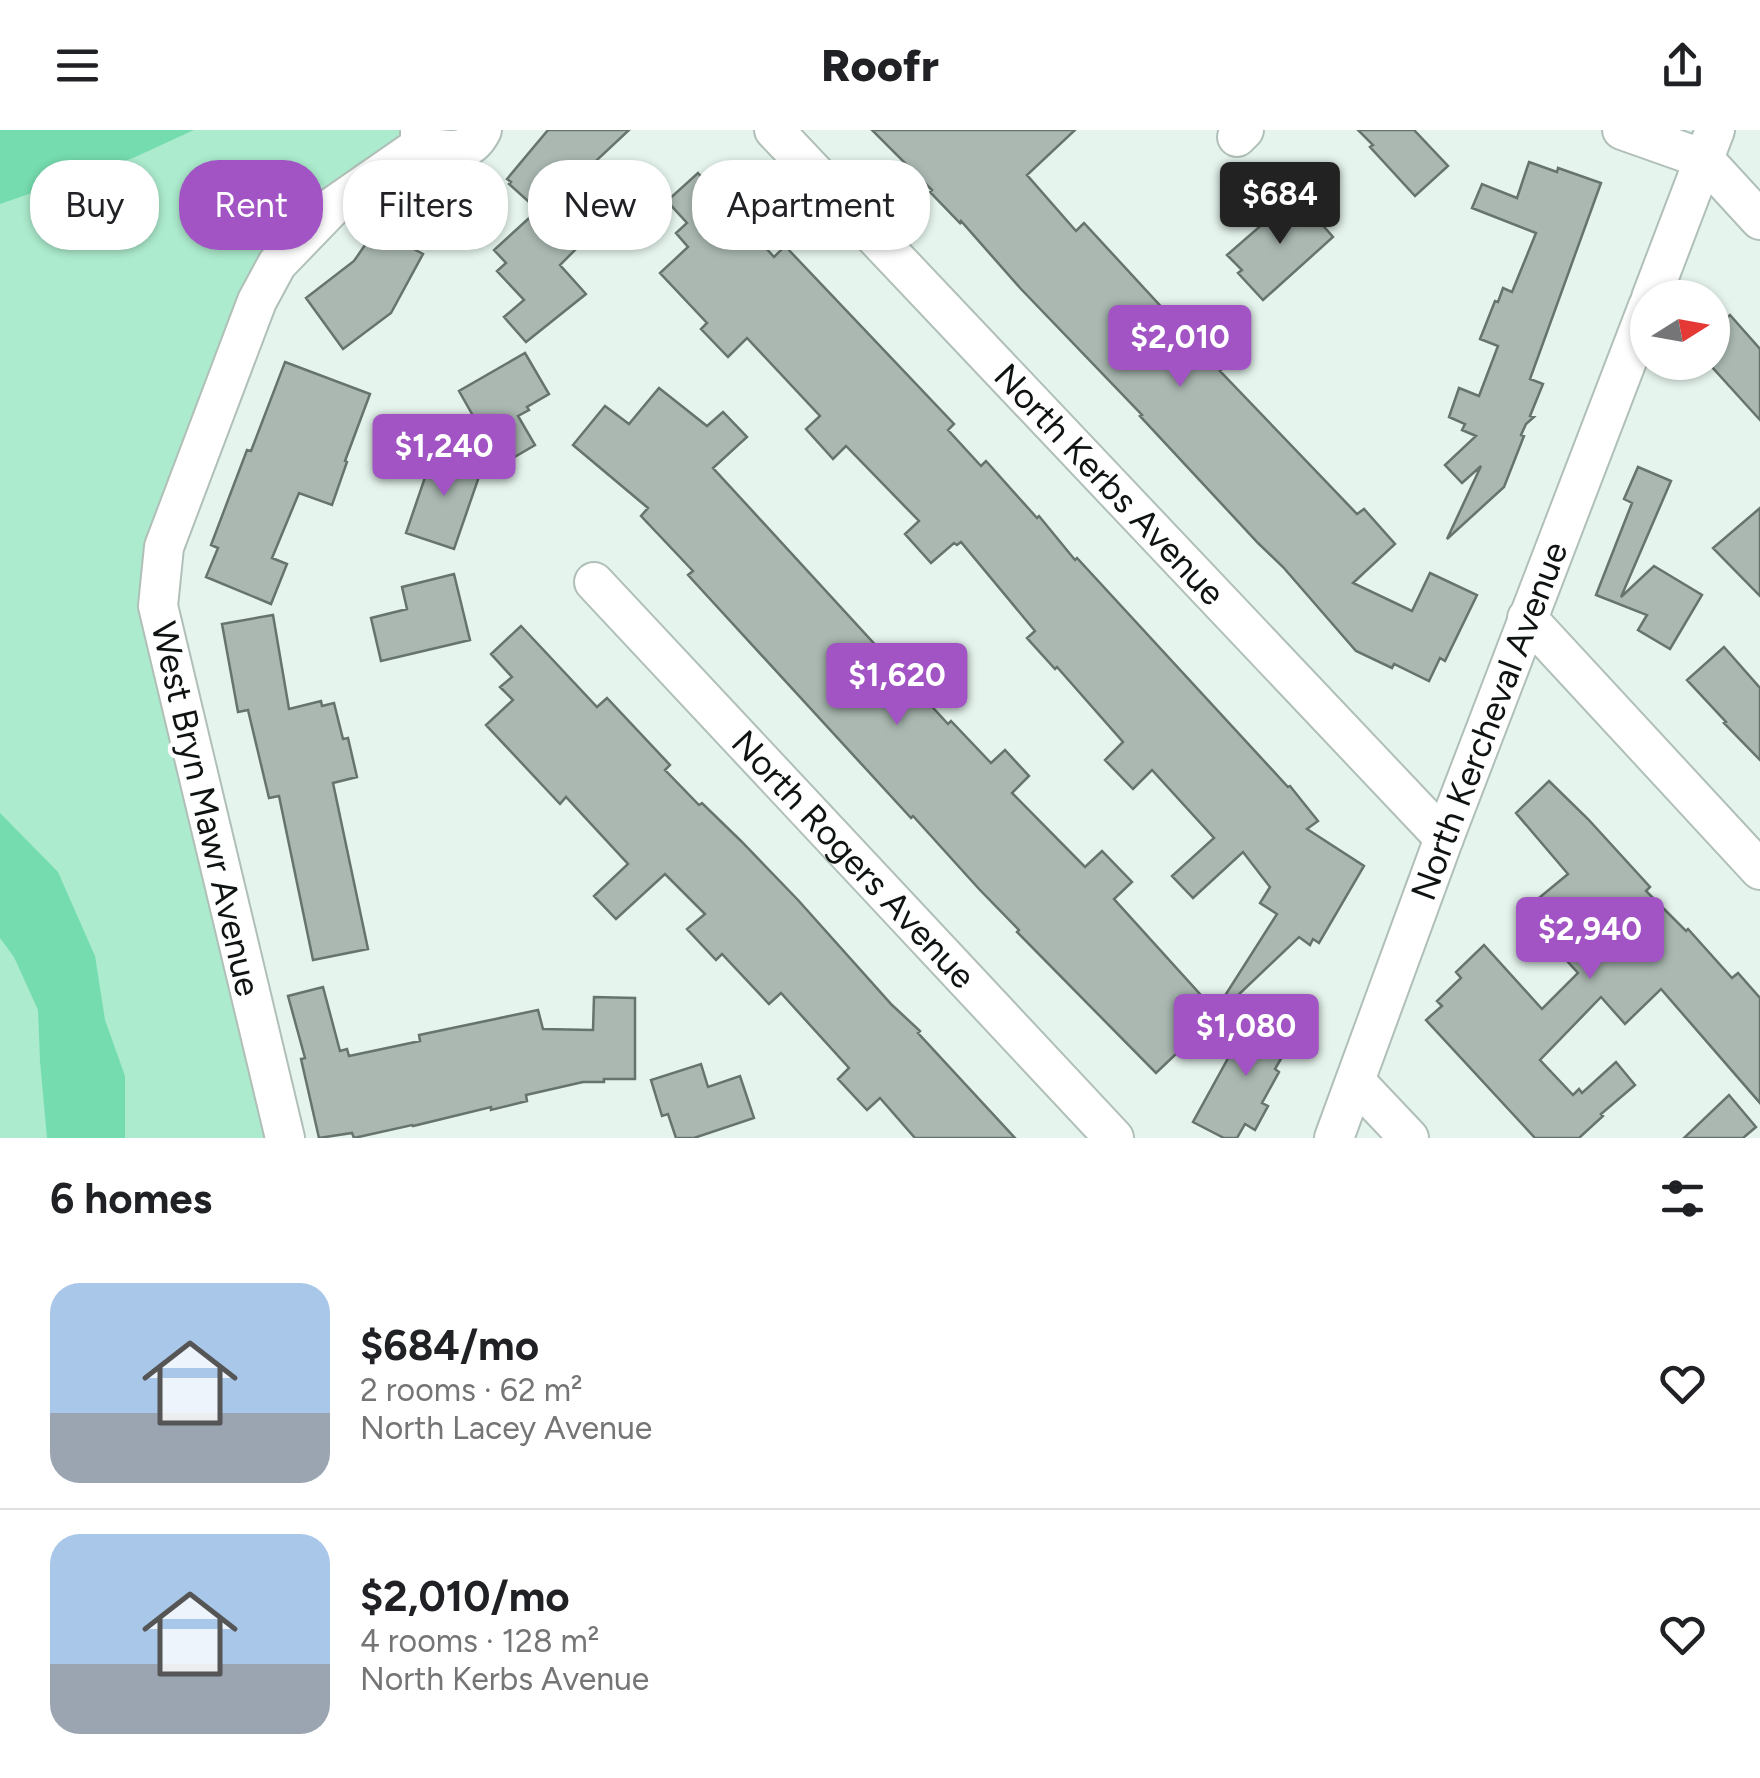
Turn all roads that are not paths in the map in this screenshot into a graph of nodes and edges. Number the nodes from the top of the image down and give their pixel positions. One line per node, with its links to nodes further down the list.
1 (482, 130): 4 (street, West Bryn Mawr Avenue)
2 (774, 130): 11 (street, North Kerbs Avenue)
3 (1622, 130): 5 (street)
4 (420, 138): 14 (street, West Bryn Mawr Avenue)
5 (1710, 144): 6 (street); 7 (street)
6 (1760, 220)
7 (1657, 280)
8 (1630, 352): 10 (street, North Kercheval Avenue)
9 (594, 582): 15 (street, North Rogers Avenue)
10 (1527, 618): 11 (street, North Kercheval Avenue); 12 (street)
11 (1444, 838): 13 (street, North Kercheval Avenue)
12 (1760, 870)
13 (1356, 1082): 16 (street, North Kercheval Avenue); 17 (street)
14 (285, 1138)
15 (1114, 1138)
16 (1334, 1138)
17 (1409, 1138)

